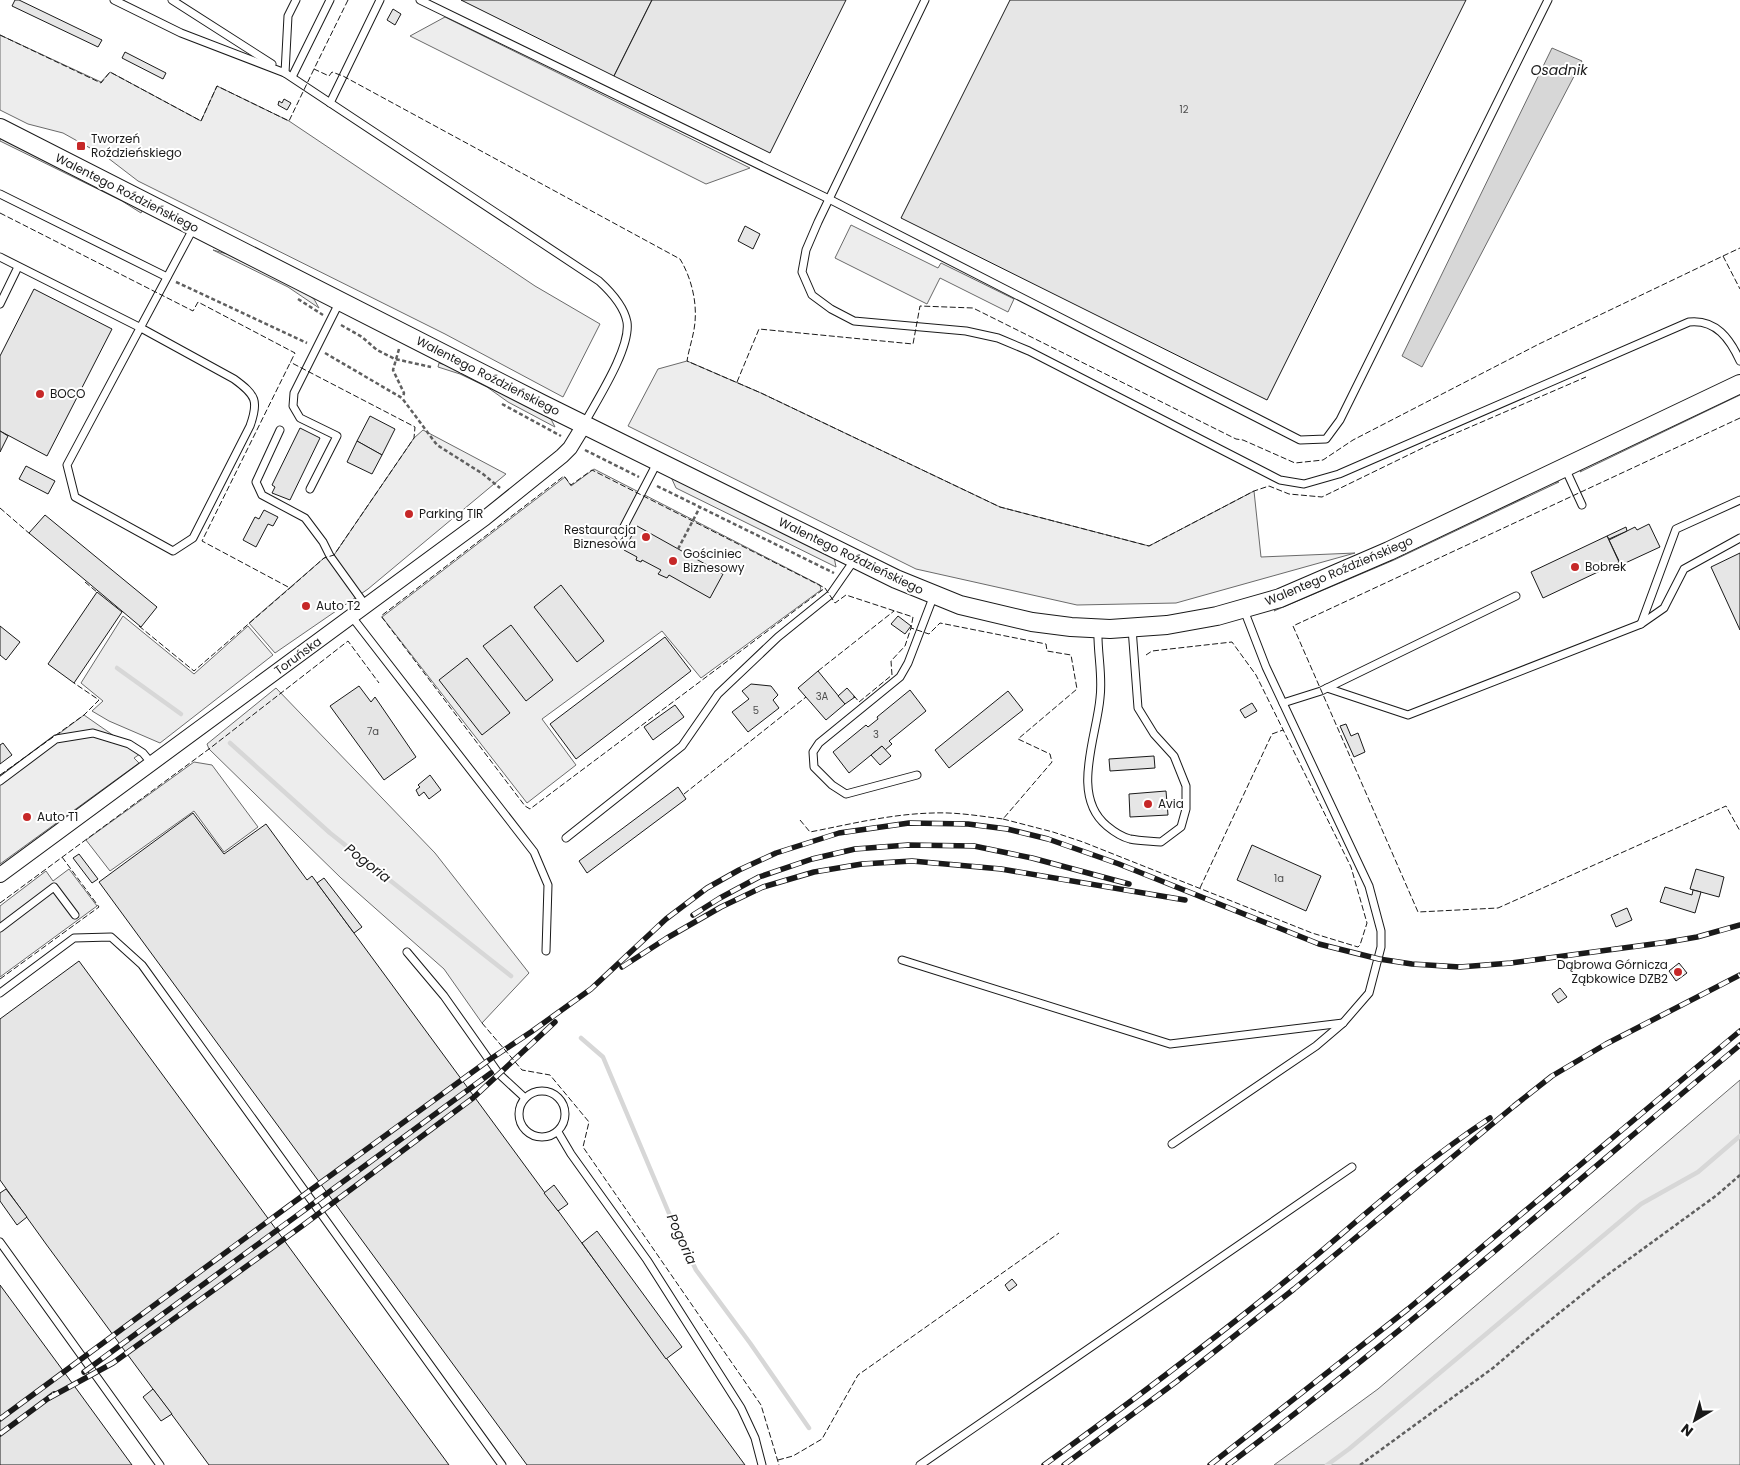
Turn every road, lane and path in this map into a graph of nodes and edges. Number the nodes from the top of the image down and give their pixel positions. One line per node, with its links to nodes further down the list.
1 (114, 0): 9 (lane)
2 (172, 0): 9 (lane)
3 (296, 0): 9 (lane)
4 (330, 0): 9 (lane)
5 (380, 0): 10 (lane)
6 (420, 0): 13 (lane)
7 (925, 0): 13 (lane)
8 (1548, 0): 13 (lane)
9 (288, 75): 10 (lane)
10 (330, 103): 29 (lane)
11 (0, 128): 14 (street, Walentego Roździeńskiego)
12 (0, 194): 17 (lane)
13 (829, 199): 25 (lane)
14 (194, 226): 17 (lane); 18 (street, Walentego Roździeńskiego)
15 (0, 258): 16 (lane)
16 (18, 267): 19 (lane); 20 (lane)
17 (167, 278): 20 (lane); 22 (path)
18 (340, 301): 22 (lane); 29 (street, Walentego Roździeńskiego)
19 (0, 304)
20 (141, 328): 20 (lane)
21 (358, 335): 24 (path)
22 (316, 348): 28 (path); 35 (lane)
23 (398, 350): 24 (path)
24 (395, 359): 26 (path); 28 (path)
25 (1740, 361)
26 (433, 368)
27 (1740, 384): 33 (street, Walentego Roździeńskiego)
28 (402, 398): 36 (path)
29 (584, 425): 32 (street, Walentego Roździeńskiego); 36 (street, Toruńska)
30 (280, 430): 47 (lane)
31 (588, 452): 34 (path)
32 (658, 461): 34 (lane); 43 (street, Walentego Roździeńskiego)
33 (1565, 467): 38 (lane); 48 (street, Walentego Roździeńskiego)
34 (648, 481): 39 (path); 40 (lane)
35 (310, 489)
36 (508, 499): 47 (street, Toruńska)
37 (1740, 500): 50 (lane)
38 (1582, 505)
39 (700, 507): 42 (path); 44 (path)
40 (619, 536)
41 (1740, 538): 50 (lane)
42 (678, 549)
43 (855, 558): 44 (lane); 45 (street, Walentego Roździeńskiego)
44 (845, 575): 58 (lane)
45 (934, 595): 51 (street, Walentego Roździeńskiego); 56 (lane)
46 (1516, 596): 53 (lane)
47 (366, 606): 49 (street, Toruńska)
48 (1244, 610): 52 (street, Walentego Roździeńskiego); 54 (lane)
49 (352, 617): 55 (street, Toruńska); 62 (lane)
50 (1642, 624): 53 (lane)
51 (1098, 628): 52 (street, Walentego Roździeńskiego); 52 (lane)
52 (1132, 628)
53 (1327, 688): 54 (lane)
54 (1283, 703): 66 (lane)
55 (152, 764): 57 (lane); 59 (street, Toruńska)
56 (917, 775)
57 (0, 781)
58 (566, 838)
59 (0, 875)
60 (76, 915): 61 (lane)
61 (0, 928)
62 (546, 950)
63 (407, 952): 67 (lane)
64 (902, 960): 66 (lane)
65 (0, 993): 74 (lane)
66 (1343, 1023): 69 (lane)
67 (525, 1098): 68 (lane); 68 (lane)
68 (558, 1132): 75 (lane)
69 (1172, 1144)
70 (1352, 1167): 76 (lane)
71 (1740, 1175): 77 (path)
72 (0, 1242): 73 (lane)
73 (160, 1465)
74 (502, 1465)
75 (762, 1465)
76 (920, 1465)
77 (1360, 1465)

